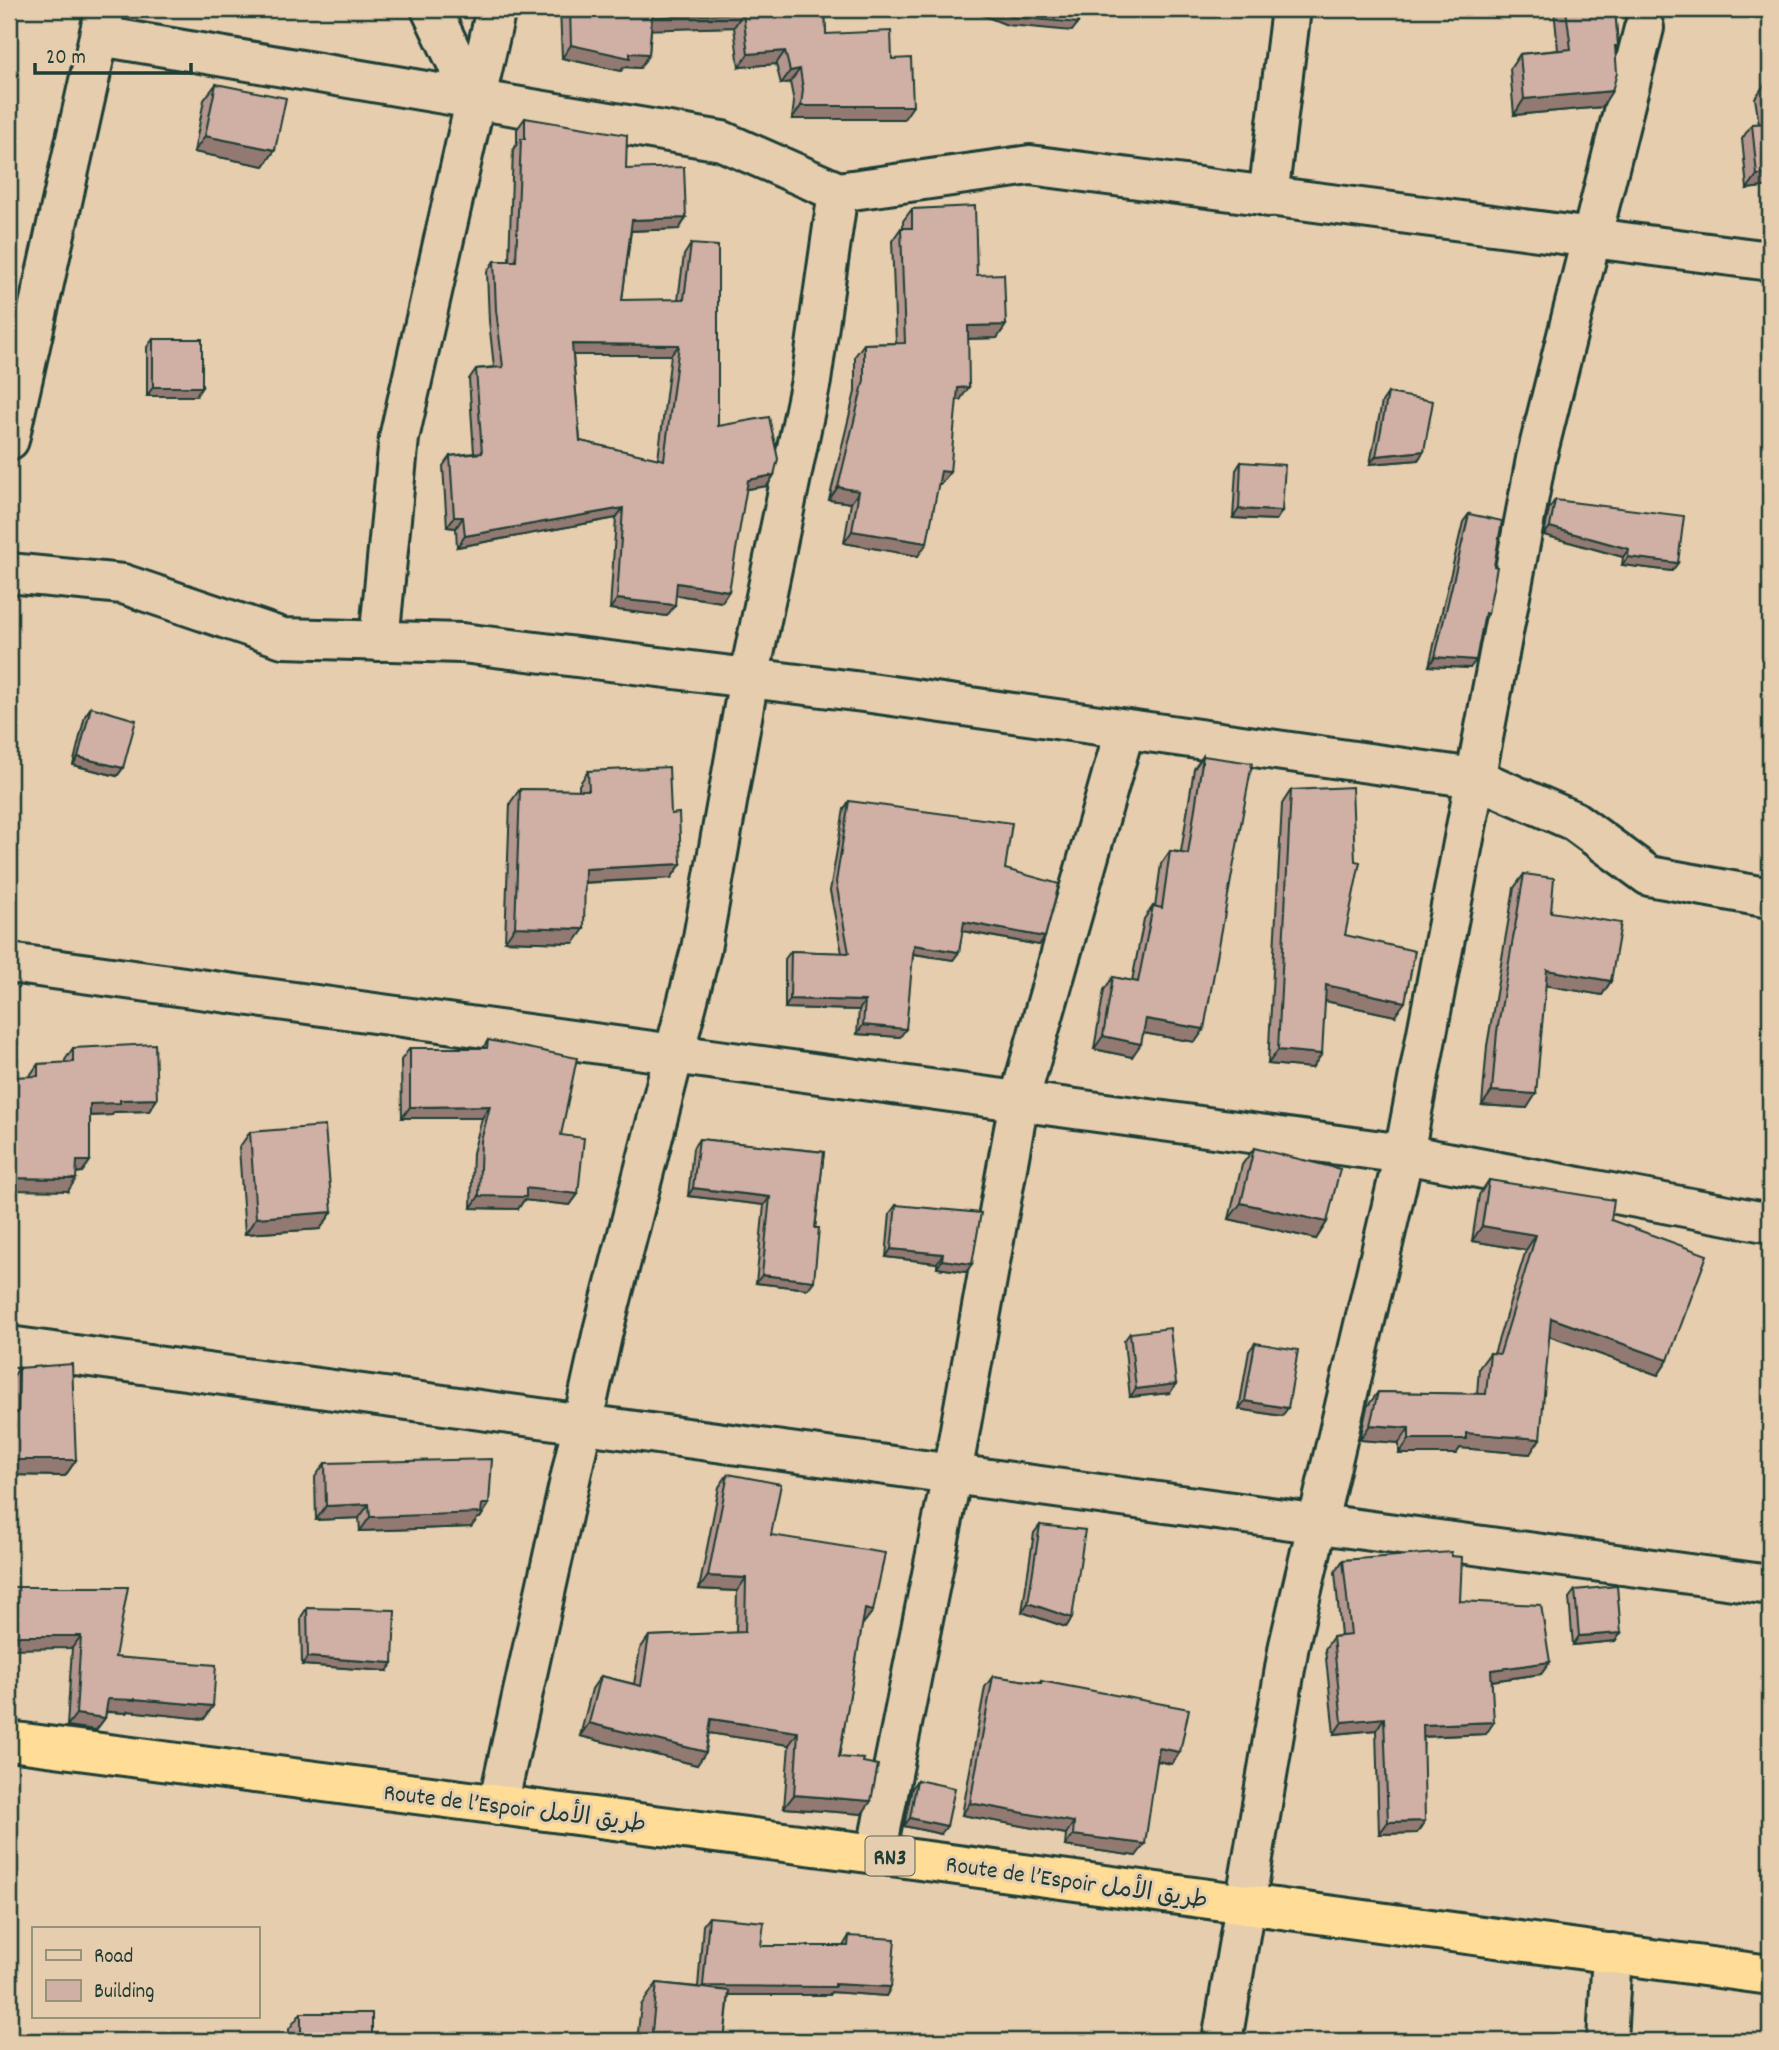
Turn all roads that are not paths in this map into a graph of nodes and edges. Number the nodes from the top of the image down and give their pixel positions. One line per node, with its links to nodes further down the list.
1 (431, 9): 6 (street)
2 (496, 9): 6 (street)
3 (1291, 9): 8 (street)
4 (103, 22): 6 (street); 11 (street)
5 (1644, 28): 9 (street)
6 (474, 99): 7 (street); 13 (street)
7 (838, 192): 8 (street); 14 (street)
8 (1268, 197): 9 (street)
9 (1592, 237): 10 (street); 16 (street)
10 (1770, 261)
11 (9, 440)
12 (9, 573): 13 (street)
13 (379, 640): 14 (street)
14 (749, 678): 15 (street); 19 (street)
15 (1125, 729): 16 (street); 20 (street)
16 (1475, 778): 17 (street); 21 (street)
17 (1770, 898)
18 (9, 963): 19 (street)
19 (675, 1054): 20 (street); 24 (street)
20 (1019, 1101): 21 (street); 25 (street)
21 (1404, 1154): 22 (street); 26 (street)
22 (1770, 1223)
23 (9, 1346): 24 (street)
24 (582, 1424): 25 (street); 29 (street)
25 (952, 1474): 26 (street); 30 (street)
26 (1316, 1524): 27 (street); 31 (street)
27 (1770, 1586)
28 (9, 1741): 29 (highway, Route de l’Espoir طريق الأمل / RN3)
29 (498, 1805): 30 (highway, Route de l’Espoir طريق الأمل / RN3)
30 (876, 1854): 31 (highway, Route de l’Espoir طريق الأمل / RN3)
31 (1244, 1903): 32 (highway, Route de l’Espoir طريق الأمل / RN3); 34 (street)
32 (1612, 1953): 33 (highway, Route de l’Espoir طريق الأمل / RN3); 35 (street)
33 (1770, 1975)
34 (1222, 2041)
35 (1607, 2041)

